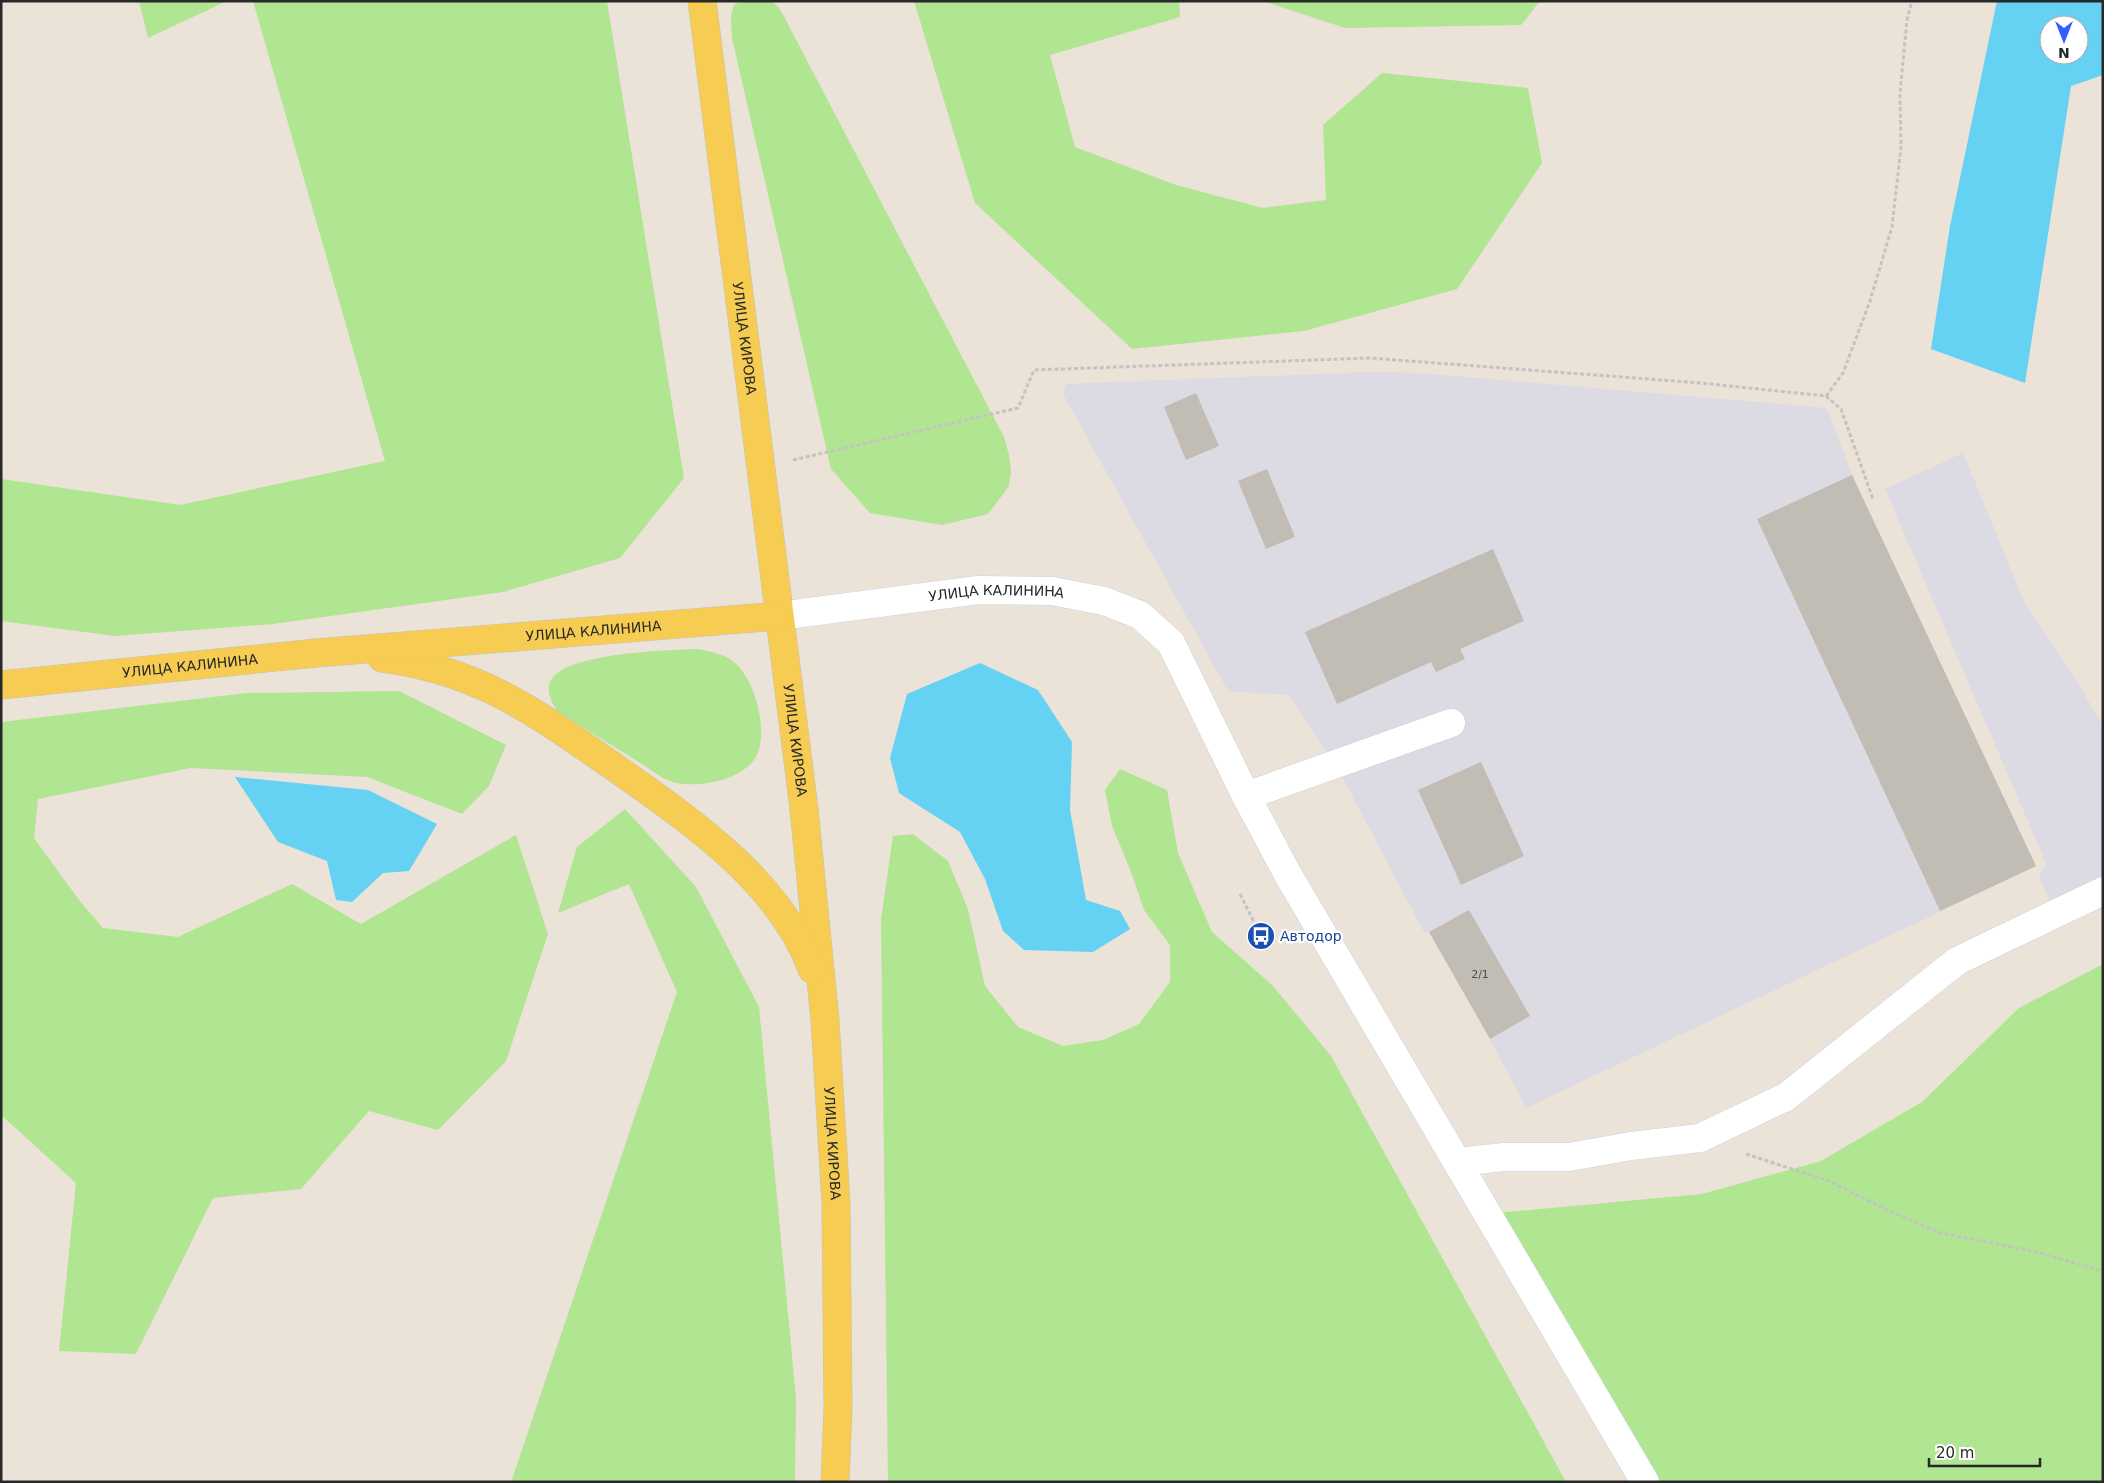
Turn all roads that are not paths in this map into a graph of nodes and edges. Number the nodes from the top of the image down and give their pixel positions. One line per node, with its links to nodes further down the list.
1 (702, 1): 2 (main road, УЛИЦА КИРОВА)
2 (779, 616): 3 (main road, УЛИЦА КАЛИНИНА); 6 (street, УЛИЦА КАЛИНИНА); 8 (main road, УЛИЦА КИРОВА)
3 (316, 653): 4 (main road, УЛИЦА КАЛИНИНА); 8 (main road)
4 (1, 685)
5 (1451, 723): 6 (street)
6 (1246, 796): 9 (street)
7 (2103, 892): 9 (street)
8 (825, 1020): 10 (main road, УЛИЦА КИРОВА)
9 (1459, 1162): 11 (street)
10 (835, 1482)
11 (1645, 1482)

